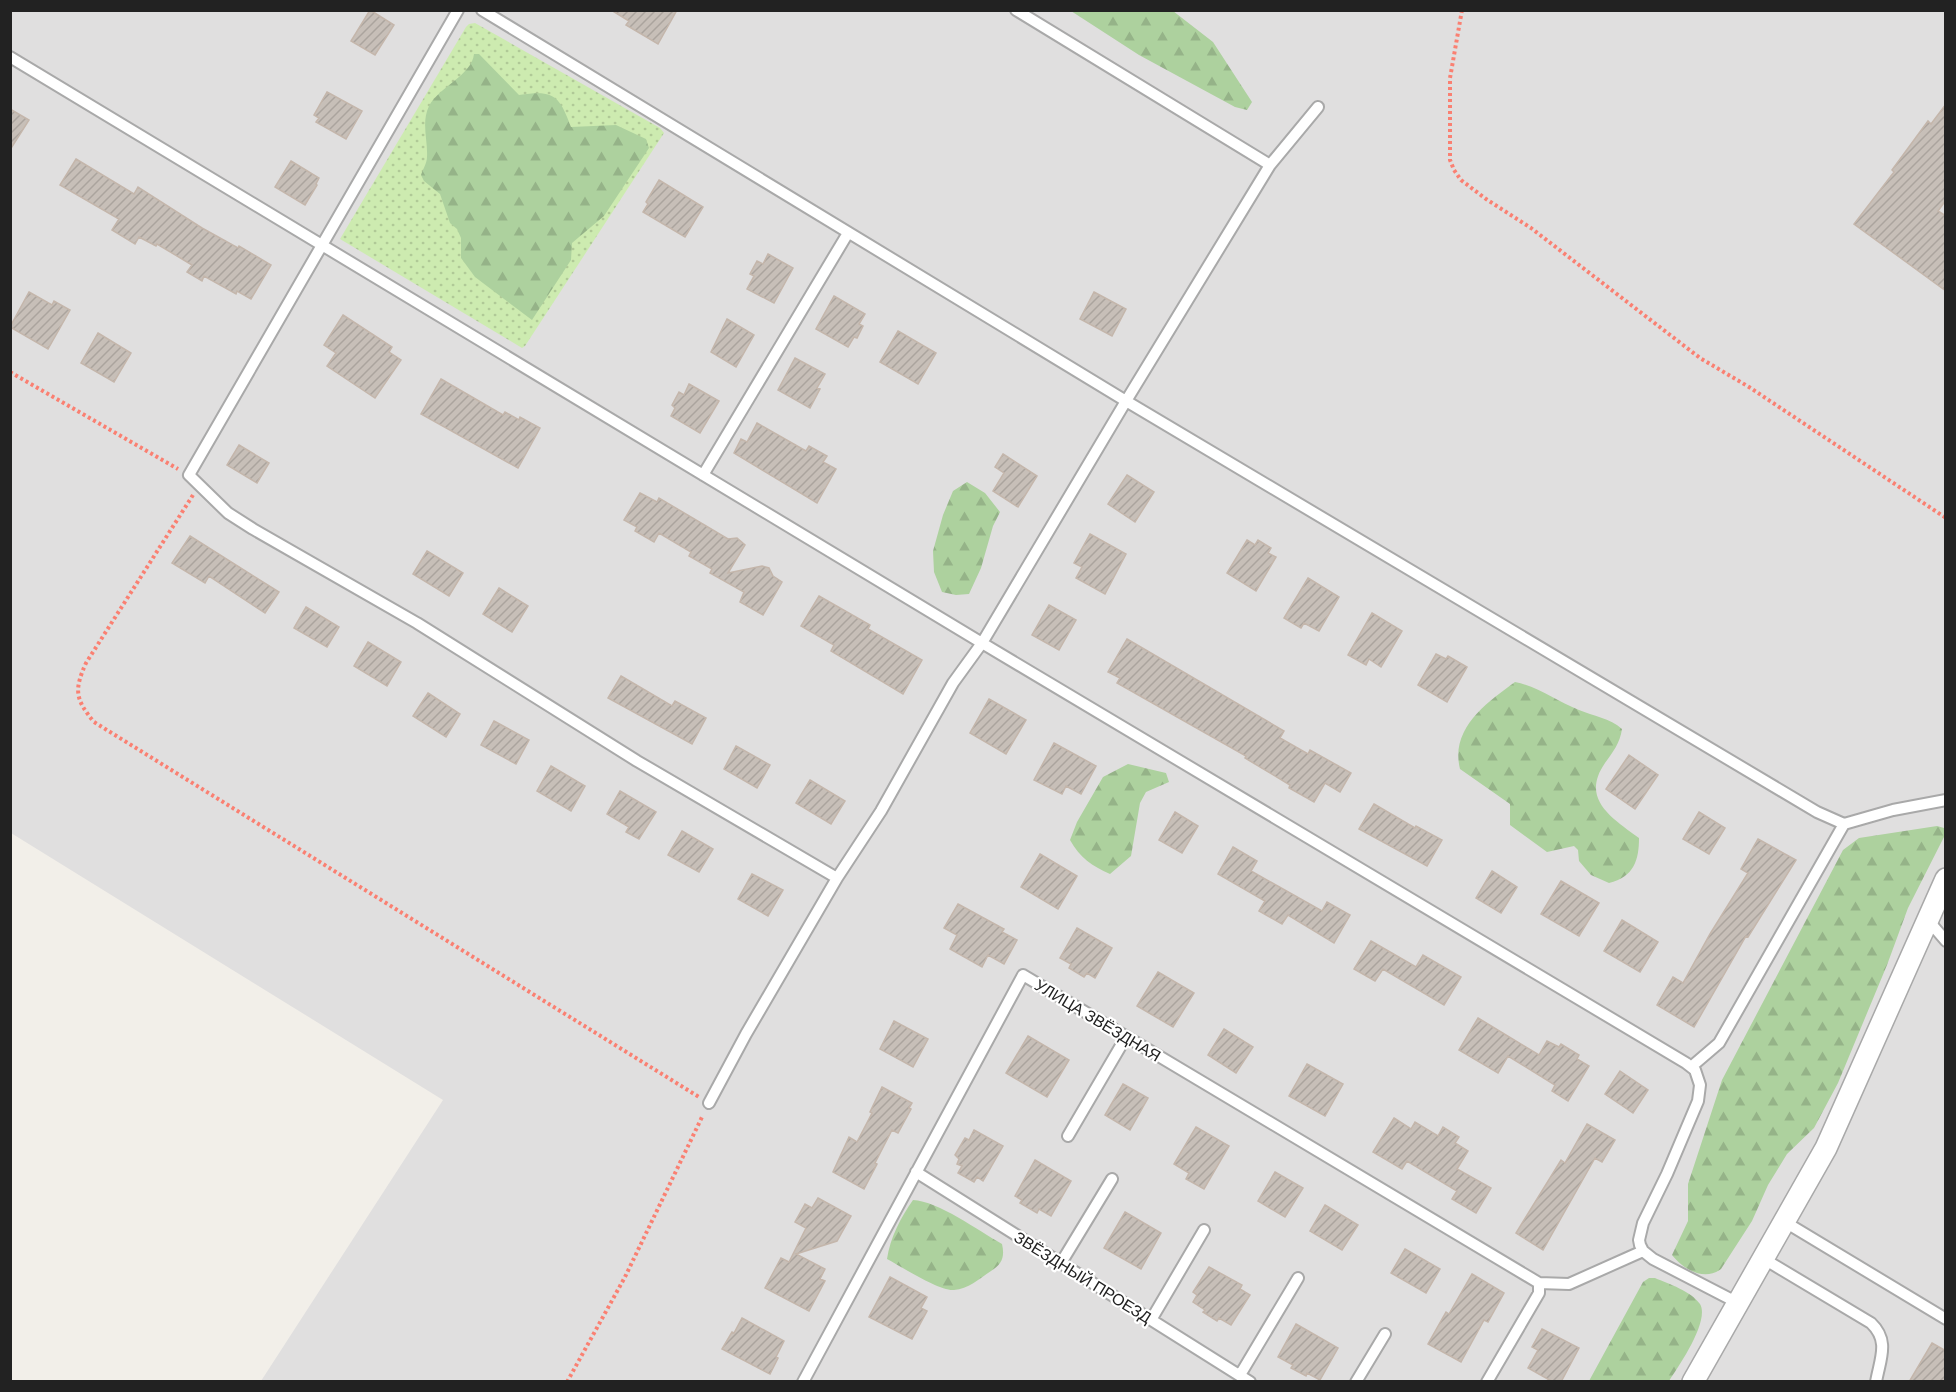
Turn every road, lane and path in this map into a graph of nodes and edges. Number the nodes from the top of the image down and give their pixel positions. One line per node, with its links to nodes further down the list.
1 (458, 10): 9 (lane)
2 (482, 10): 8 (lane)
3 (1016, 10): 7 (lane)
4 (1462, 10): 15 (path)
5 (10, 57): 9 (lane)
6 (1318, 107): 7 (lane)
7 (1270, 165): 11 (lane)
8 (848, 232): 11 (lane); 13 (lane)
9 (322, 245): 12 (lane); 13 (lane)
10 (10, 372): 12 (path)
11 (1126, 401): 16 (lane); 18 (lane)
12 (189, 475): 14 (lane)
13 (703, 475): 16 (lane)
14 (200, 486): 19 (lane); 25 (path)
15 (1946, 518)
16 (982, 643): 19 (lane); 24 (lane)
17 (1946, 800): 18 (lane)
18 (1844, 824): 24 (lane)
19 (837, 878): 25 (lane)
20 (1946, 879): 21 (street)
21 (1927, 919): 22 (lane); 29 (street)
22 (1946, 941)
23 (1126, 1037): 26 (lane); 27 (lane, УЛИЦА ЗВЁЗДНАЯ); 35 (lane, УЛИЦА ЗВЁЗДНАЯ)
24 (1691, 1067): 31 (lane)
25 (709, 1103): 41 (path)
26 (1068, 1136)
27 (916, 1172): 33 (lane, ЗВЁЗДНЫЙ ПРОЕЗД); 42 (lane, УЛИЦА ЗВЁЗДНАЯ)
28 (1112, 1179): 33 (lane)
29 (1785, 1222): 32 (street); 37 (lane)
30 (1204, 1230): 38 (lane)
31 (1643, 1251): 35 (lane, УЛИЦА ЗВЁЗДНАЯ); 36 (lane)
32 (1764, 1258): 36 (street); 47 (lane)
33 (1061, 1263): 38 (lane, ЗВЁЗДНЫЙ ПРОЕЗД)
34 (1298, 1278): 40 (lane)
35 (1539, 1283): 45 (lane)
36 (1738, 1303): 46 (street)
37 (1946, 1319)
38 (1151, 1320): 40 (lane, ЗВЁЗДНЫЙ ПРОЕЗД)
39 (1385, 1334): 44 (lane)
40 (1240, 1375): 43 (lane, ЗВЁЗДНЫЙ ПРОЕЗД)
41 (567, 1382)
42 (803, 1382)
43 (1250, 1382)
44 (1356, 1382)
45 (1487, 1382)
46 (1693, 1382)
47 (1876, 1382)

